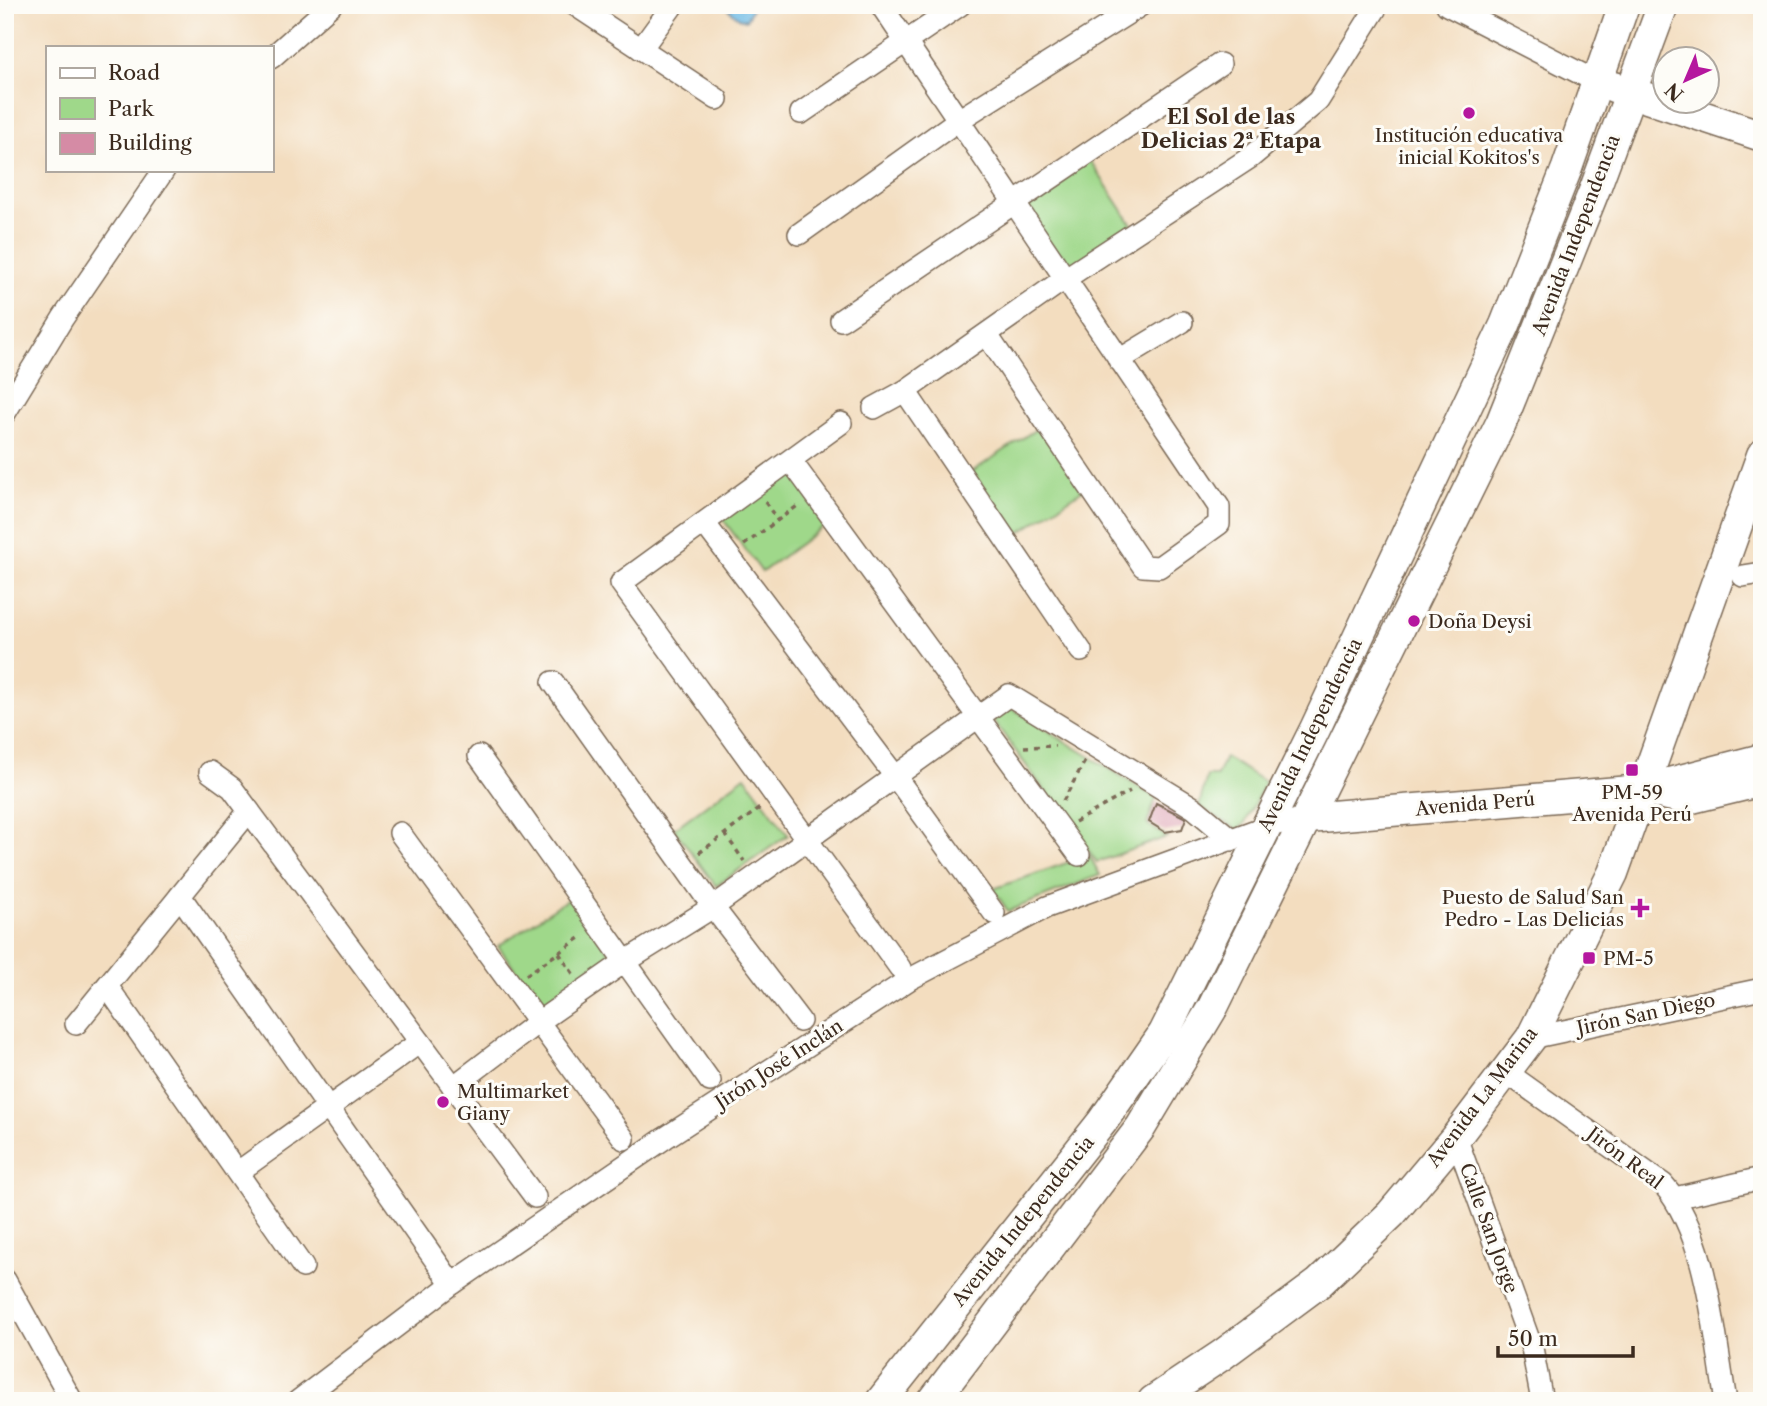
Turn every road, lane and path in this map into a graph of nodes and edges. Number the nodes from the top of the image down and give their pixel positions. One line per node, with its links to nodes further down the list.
1 (331, 5): 13 (street)
2 (575, 5): 12 (street)
3 (673, 5): 12 (street)
4 (881, 5): 11 (street)
5 (960, 5): 11 (street)
6 (1140, 5): 19 (street)
7 (1378, 5): 26 (street)
8 (1447, 5): 15 (street)
9 (1625, 5): 15 (main road, Avenida Independencia)
10 (1663, 5): 16 (main road, Avenida Independencia)
11 (904, 41): 18 (street); 19 (street)
12 (641, 49): 17 (street)
13 (273, 56)
14 (1220, 65): 22 (street)
15 (1597, 82): 16 (main road); 23 (main road, Avenida Independencia)
16 (1630, 92): 20 (main road); 25 (main road, Avenida Independencia)
17 (717, 99)
18 (801, 113)
19 (957, 121): 22 (street); 24 (street)
20 (1762, 136)
21 (163, 172): 35 (street)
22 (1012, 203): 26 (street); 29 (street)
23 (1542, 231): 25 (main road); 27 (main road, Avenida Independencia)
24 (799, 234)
25 (1573, 242): 28 (main road, Avenida Independencia)
26 (1063, 280): 31 (street); 32 (street)
27 (1513, 307): 28 (main road); 44 (main road, Avenida Independencia)
28 (1544, 318): 45 (main road, Avenida Independencia)
29 (841, 320)
30 (1182, 321): 32 (street)
31 (987, 335): 32 (street); 33 (street)
32 (1119, 360)
33 (905, 391): 34 (street); 46 (street)
34 (874, 408)
35 (5, 413)
36 (841, 423): 38 (street)
37 (1762, 455): 58 (main road, Avenida La Marina)
38 (791, 461): 42 (street); 48 (street)
39 (758, 492): 41 (path)
40 (810, 497): 41 (path)
41 (778, 521): 43 (path)
42 (705, 524): 55 (street); 67 (street)
43 (743, 546)
44 (1394, 559): 45 (main road); 64 (main road, Avenida Independencia)
45 (1425, 573): 62 (main road, Avenida Independencia)
46 (1081, 651)
47 (552, 682): 73 (street)
48 (979, 717): 55 (street); 68 (street); 69 (street)
49 (1056, 746): 50 (path)
50 (1015, 747)
51 (479, 756): 77 (street)
52 (1087, 757): 60 (path)
53 (1762, 759): 58 (main road, Avenida Perú)
54 (210, 772): 61 (street)
55 (895, 776): 67 (street); 74 (street)
56 (1762, 781): 58 (main road, Avenida Perú)
57 (1137, 788): 63 (path)
58 (1642, 790): 62 (main road, Avenida Perú); 88 (main road, Avenida La Marina)
59 (765, 804): 66 (path)
60 (1059, 809)
61 (249, 811): 72 (street); 89 (street)
62 (1308, 818): 64 (street, Jirón José Inclán); 84 (main road, Avenida Independencia)
63 (1070, 825)
64 (1267, 826): 68 (street, Jirón José Inclán); 83 (main road, Avenida Independencia)
65 (400, 833): 86 (street)
66 (725, 834): 70 (path); 71 (path)
67 (807, 839): 73 (street); 78 (street)
68 (1232, 839): 102 (street, Jirón José Inclán)
69 (1079, 855)
70 (695, 857)
71 (747, 864)
72 (180, 896): 81 (street); 93 (street)
73 (713, 907): 77 (street); 85 (street)
74 (994, 913)
75 (593, 929): 76 (path)
76 (559, 953): 79 (path); 80 (path)
77 (623, 963): 86 (street); 91 (street)
78 (900, 968)
79 (522, 979)
80 (579, 982)
81 (107, 986): 87 (street); 96 (street)
82 (1762, 989): 88 (street, Jirón San Diego)
83 (1183, 994): 84 (main road); 103 (main road, Avenida Independencia)
84 (1213, 1007): 104 (main road, Avenida Independencia)
85 (800, 1021)
86 (537, 1023): 92 (street); 95 (street)
87 (76, 1024)
88 (1531, 1038): 90 (main road, Avenida La Marina)
89 (420, 1042): 92 (street); 93 (street)
90 (1506, 1072): 94 (main road, Avenida La Marina); 99 (street, Jirón Real)
91 (710, 1081)
92 (453, 1087): 98 (street)
93 (328, 1107): 96 (street); 102 (street)
94 (1456, 1137): 109 (main road, Avenida La Marina); 110 (street, Calle San Jorge)
95 (624, 1139)
96 (238, 1172): 100 (street)
97 (1762, 1178): 99 (street)
98 (535, 1197)
99 (1675, 1198): 111 (street, Jirón Real)
100 (303, 1267)
101 (5, 1280): 105 (street)
102 (452, 1284): 106 (street, Jirón José Inclán)
103 (935, 1332): 104 (main road); 107 (main road, Avenida Independencia)
104 (967, 1356): 108 (main road, Avenida Independencia)
105 (72, 1401)
106 (298, 1401)
107 (881, 1401)
108 (933, 1401)
109 (1153, 1401)
110 (1542, 1401)
111 (1726, 1401)

